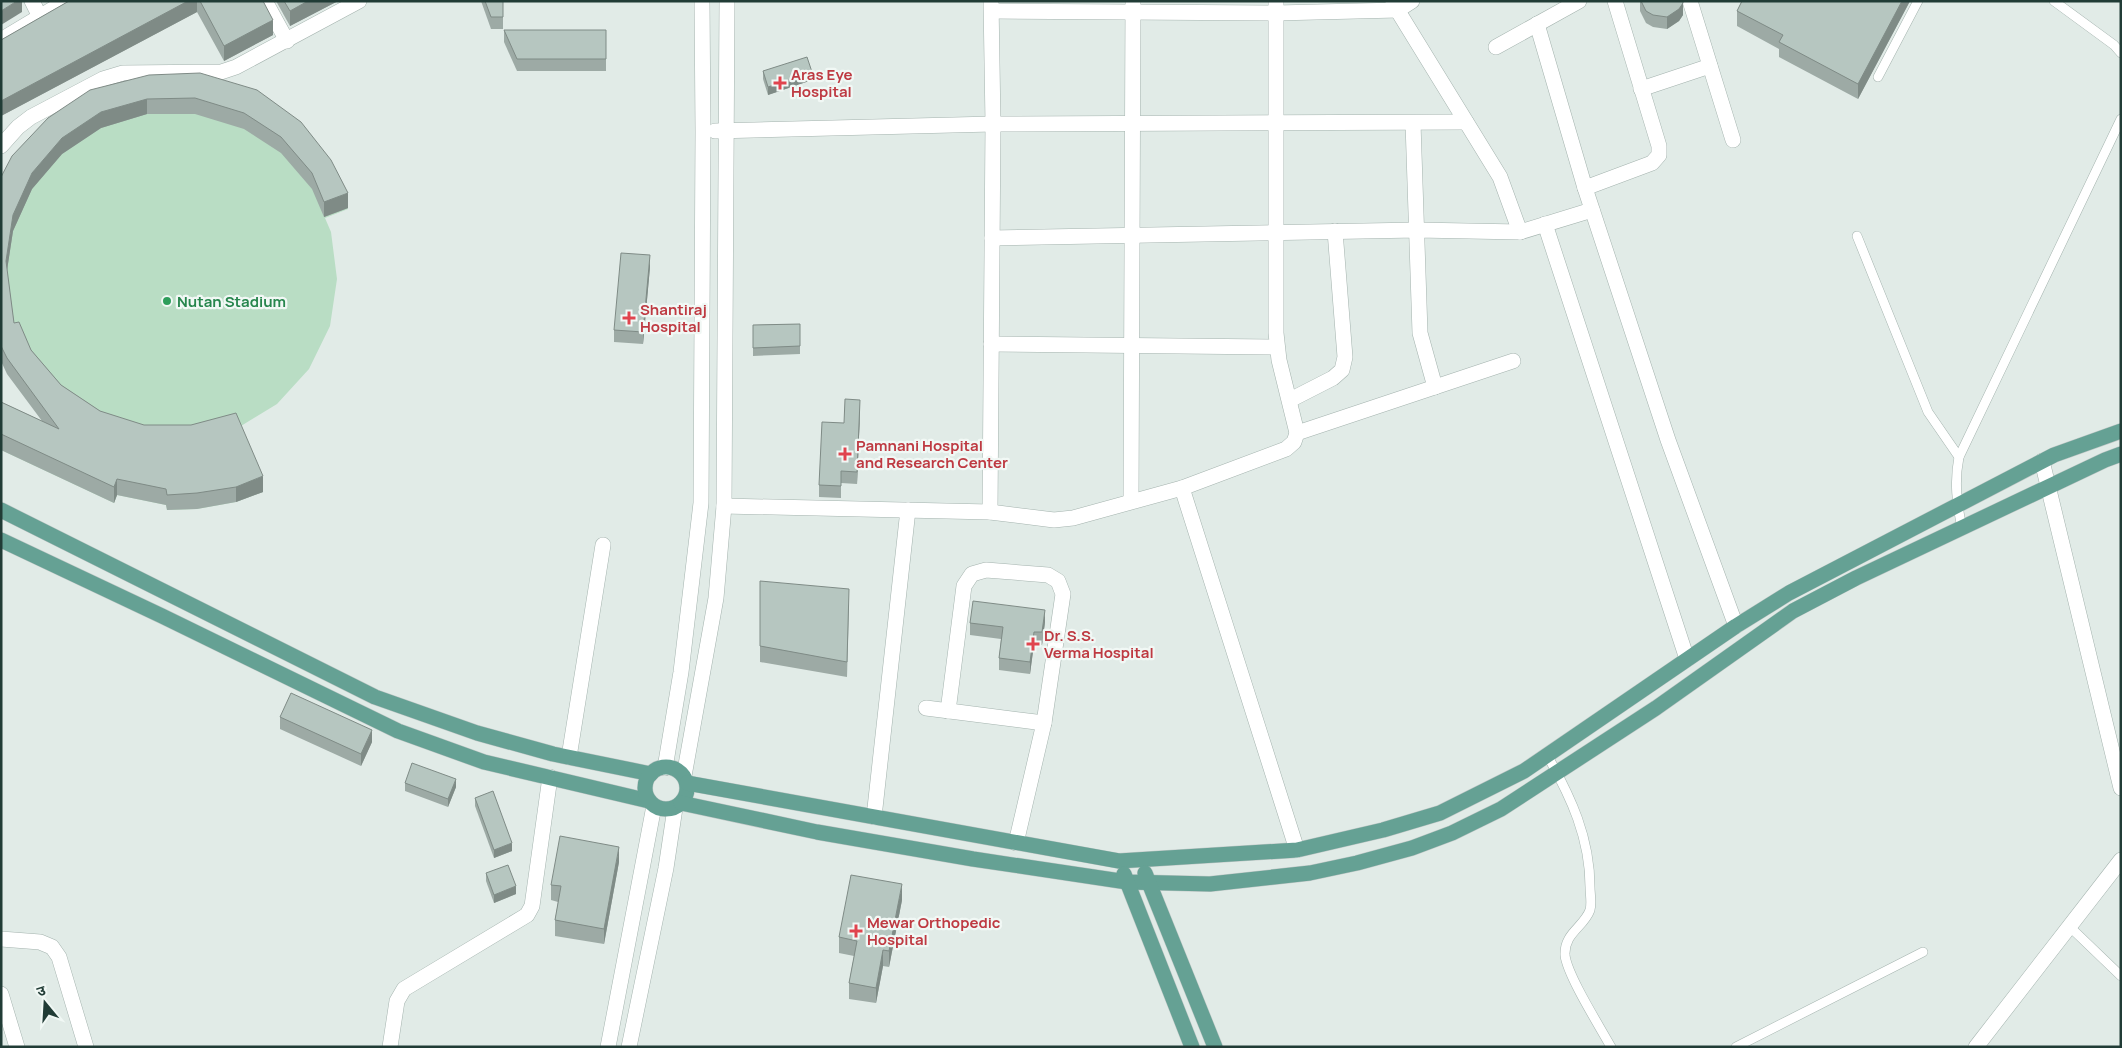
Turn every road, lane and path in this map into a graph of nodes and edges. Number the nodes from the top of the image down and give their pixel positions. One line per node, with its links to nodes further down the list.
1 (32, 1): 17 (street)
2 (66, 1): 17 (street)
3 (265, 1): 20 (street)
4 (359, 1): 20 (street)
5 (702, 1): 33 (street)
6 (727, 1): 32 (street)
7 (1412, 1): 14 (street)
8 (1579, 1): 18 (street)
9 (1615, 1): 25 (street)
10 (1690, 1): 23 (street)
11 (1918, 1): 24 (lane)
12 (2054, 1): 22 (lane)
13 (991, 6): 15 (street); 29 (street)
14 (1395, 6): 16 (street); 27 (street)
15 (1133, 7): 16 (street); 30 (street)
16 (1276, 7): 31 (street)
17 (40, 17): 19 (street)
18 (1537, 24): 21 (street); 36 (street)
19 (1, 40)
20 (287, 41): 35 (street)
21 (1496, 48)
22 (2121, 53)
23 (1710, 66): 25 (street); 34 (street)
24 (1878, 77)
25 (1641, 89): 36 (street)
26 (2121, 119): 55 (lane)
27 (1466, 122): 28 (street); 42 (street)
28 (1413, 123): 31 (street); 39 (street)
29 (993, 124): 30 (street); 32 (street); 45 (street)
30 (1133, 124): 31 (street); 43 (street)
31 (1277, 124): 41 (street)
32 (725, 131): 33 (street); 60 (street)
33 (703, 132): 75 (street)
34 (1733, 140)
35 (1, 146)
36 (1585, 188): 37 (street)
37 (1592, 210): 38 (street); 68 (street)
38 (1546, 224): 42 (street); 69 (street)
39 (1416, 230): 40 (street); 42 (street); 50 (street)
40 (1335, 231): 41 (street); 51 (street)
41 (1277, 232): 43 (street); 48 (street)
42 (1520, 232)
43 (1132, 235): 45 (street); 47 (street)
44 (1857, 236): 55 (lane)
45 (992, 238): 46 (street)
46 (991, 344): 47 (street); 64 (street)
47 (1132, 346): 48 (street); 59 (street)
48 (1277, 347): 51 (street)
49 (1512, 361): 50 (street)
50 (1436, 387): 53 (street)
51 (1290, 400): 53 (street)
52 (2121, 432): 56 (main road)
53 (1297, 433): 58 (street)
54 (2121, 454): 57 (main road)
55 (1960, 457): 61 (lane)
56 (2042, 461): 57 (street); 61 (main road)
57 (2048, 487): 65 (main road); 79 (street)
58 (1182, 488): 59 (street); 84 (street)
59 (1131, 501): 64 (street)
60 (724, 506): 63 (street); 78 (street)
61 (1957, 506): 65 (lane); 68 (main road)
62 (1, 510): 74 (main road)
63 (908, 510): 64 (street); 82 (street)
64 (990, 512)
65 (1962, 528): 76 (main road)
66 (1, 540): 77 (main road)
67 (602, 545): 74 (street)
68 (1736, 626): 69 (main road)
69 (1687, 659): 73 (main road)
70 (926, 708): 71 (street)
71 (948, 711): 72 (street); 72 (street)
72 (1044, 723): 83 (street)
73 (1547, 755): 76 (lane); 84 (main road)
74 (569, 757): 75 (main road)
75 (658, 771): 78 (main road); 80 (main road)
76 (1556, 772): 89 (main road); 103 (lane)
77 (550, 777): 80 (main road); 98 (street)
78 (685, 780): 81 (main road); 82 (main road)
79 (2121, 788)
80 (652, 803): 81 (main road); 99 (street)
81 (678, 805): 88 (main road); 100 (street)
82 (874, 817): 83 (main road)
83 (1016, 843): 87 (main road)
84 (1297, 850): 85 (main road)
85 (1140, 860): 87 (main road); 89 (main road)
86 (2121, 860): 90 (street)
87 (1119, 861): 88 (main road)
88 (1127, 882): 89 (main road); 101 (main road)
89 (1148, 882): 102 (main road)
90 (2070, 927): 93 (lane); 105 (street)
91 (1, 940): 97 (street)
92 (1923, 952): 95 (lane)
93 (2121, 976)
94 (1, 994): 96 (street)
95 (1746, 1044): 104 (lane)
96 (16, 1047)
97 (86, 1047)
98 (390, 1047)
99 (608, 1047)
100 (629, 1047)
101 (1192, 1047)
102 (1215, 1047)
103 (1611, 1047)
104 (1736, 1047)
105 (1976, 1047)

